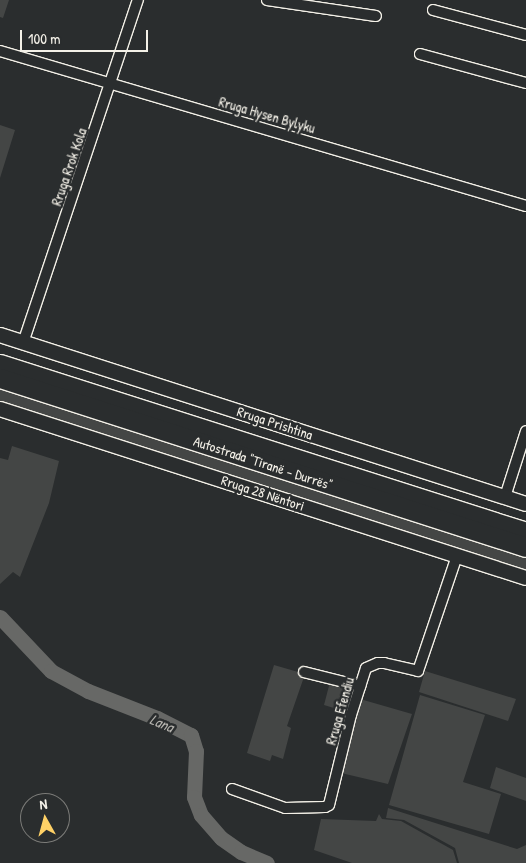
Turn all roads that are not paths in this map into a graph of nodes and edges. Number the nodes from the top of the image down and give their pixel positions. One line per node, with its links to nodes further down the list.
1 (138, 0): 9 (street, Rruga Rrok Kola)
2 (267, 0): 4 (street)
3 (433, 10): 5 (street)
4 (376, 16)
5 (526, 35)
6 (0, 51): 9 (street, Rruga Hysen Bylyku)
7 (420, 54): 8 (street)
8 (526, 83)
9 (112, 84): 10 (street, Rruga Hysen Bylyku); 12 (street, Rruga Rrok Kola)
10 (526, 206)
11 (0, 334): 12 (main road, Rruga Prishtina)
12 (24, 343): 17 (main road, Rruga Prishtina)
13 (0, 364): 19 (highway, Autostrada "Tiranë - Durrës")
14 (0, 378): 20 (highway, Autostrada "Tiranë - Durrës")
15 (0, 409): 21 (main road, Rruga 28 Nëntori)
16 (526, 431): 17 (street)
17 (505, 496): 18 (main road, Rruga Prishtina)
18 (526, 504)
19 (526, 532)
20 (526, 547)
21 (457, 556): 22 (main road, Rruga 28 Nëntori); 24 (street, Rruga Efendiu)
22 (526, 578)
23 (304, 672): 24 (street)
24 (360, 686): 25 (street, Rruga Efendiu)
25 (232, 790)

